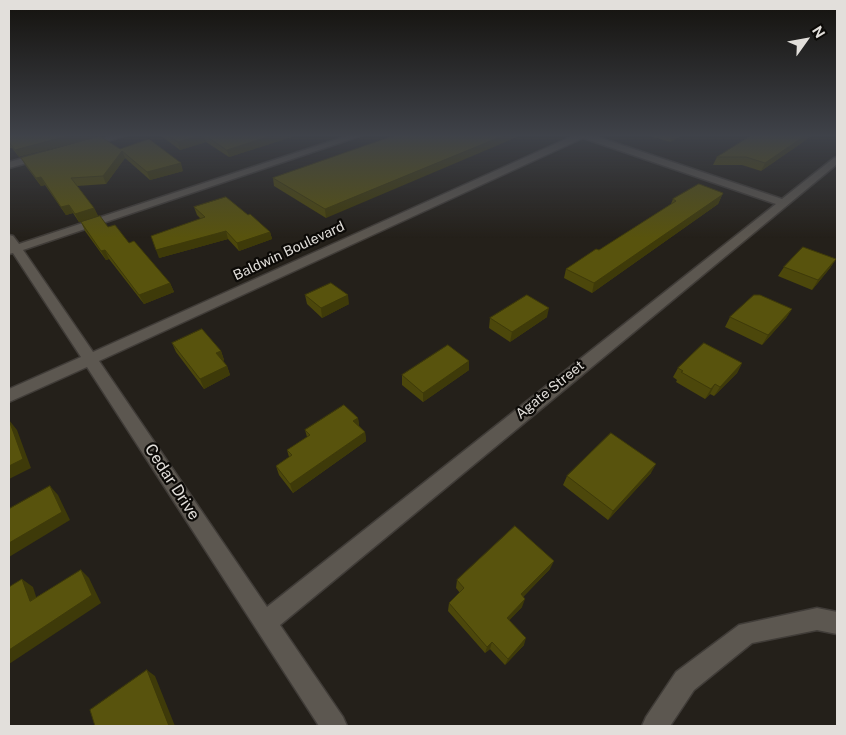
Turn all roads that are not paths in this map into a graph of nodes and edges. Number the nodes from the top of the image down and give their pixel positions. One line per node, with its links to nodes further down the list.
1 (251, 169): 6 (street)
2 (506, 169): 7 (street, Baldwin Boulevard)
3 (682, 169): 5 (street)
4 (826, 169): 5 (street, Agate Street)
5 (783, 204): 9 (street, Agate Street)
6 (11, 246): 7 (street, Cedar Drive)
7 (90, 358): 8 (street, Baldwin Boulevard); 9 (street, Cedar Drive)
8 (9, 396)
9 (265, 623): 11 (street, Cedar Drive)
10 (837, 623): 12 (street)
11 (334, 726)
12 (655, 726)

